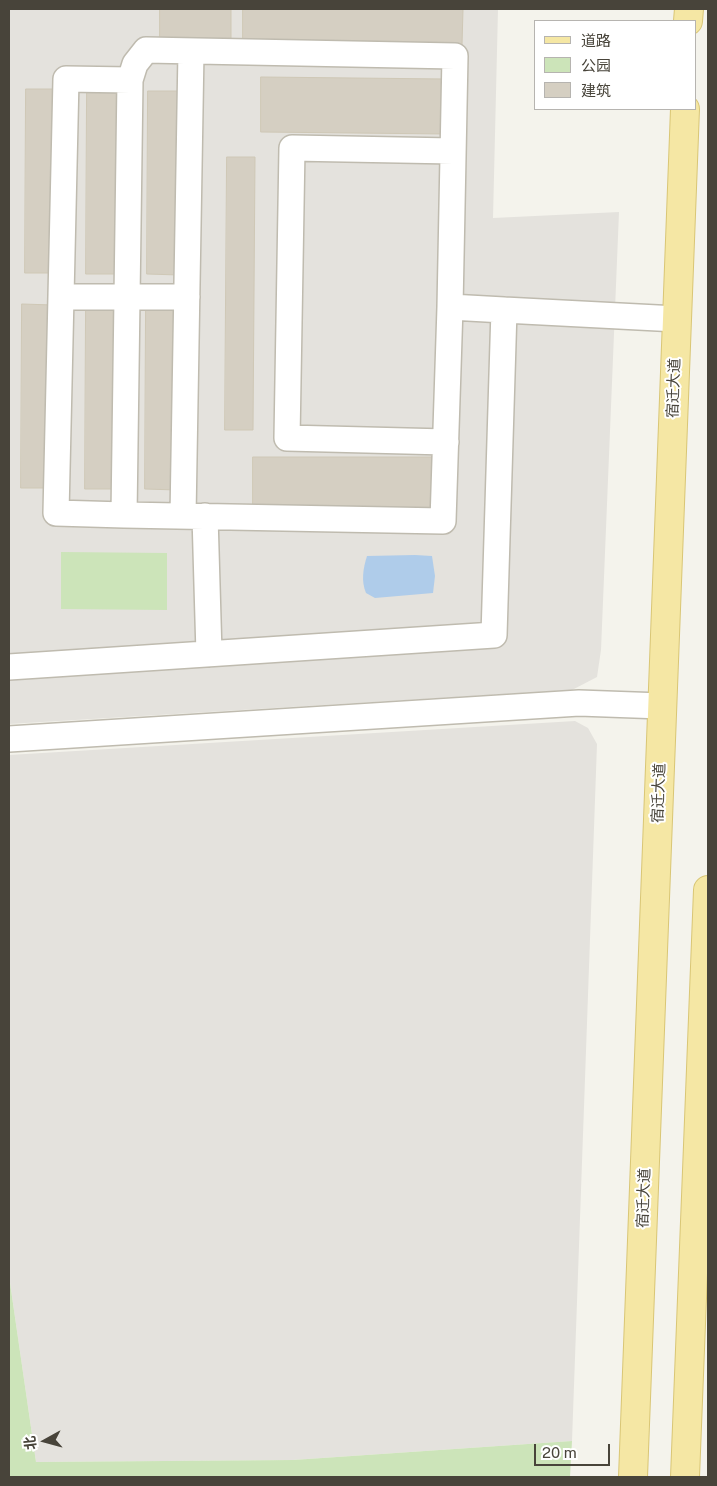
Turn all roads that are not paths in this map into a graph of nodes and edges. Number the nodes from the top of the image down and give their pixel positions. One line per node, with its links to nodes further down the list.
1 (191, 51): 2 (street); 4 (street); 6 (street)
2 (130, 80): 5 (street); 7 (street)
3 (685, 110): 10 (main road, 宿迁大道)
4 (453, 150): 8 (street); 11 (street)
5 (127, 297): 6 (street); 7 (street); 12 (street)
6 (186, 297): 13 (street)
7 (61, 298): 12 (street)
8 (450, 307): 9 (street); 11 (street)
9 (504, 310): 10 (street); 14 (street)
10 (677, 319): 16 (main road, 宿迁大道)
11 (446, 442): 13 (street)
12 (124, 514): 13 (street)
13 (194, 516): 14 (street)
14 (209, 654): 15 (street)
15 (9, 668)
16 (662, 706): 17 (street); 19 (main road, 宿迁大道)
17 (9, 739)
18 (708, 890): 20 (main road)
19 (633, 1477)
20 (685, 1477)

